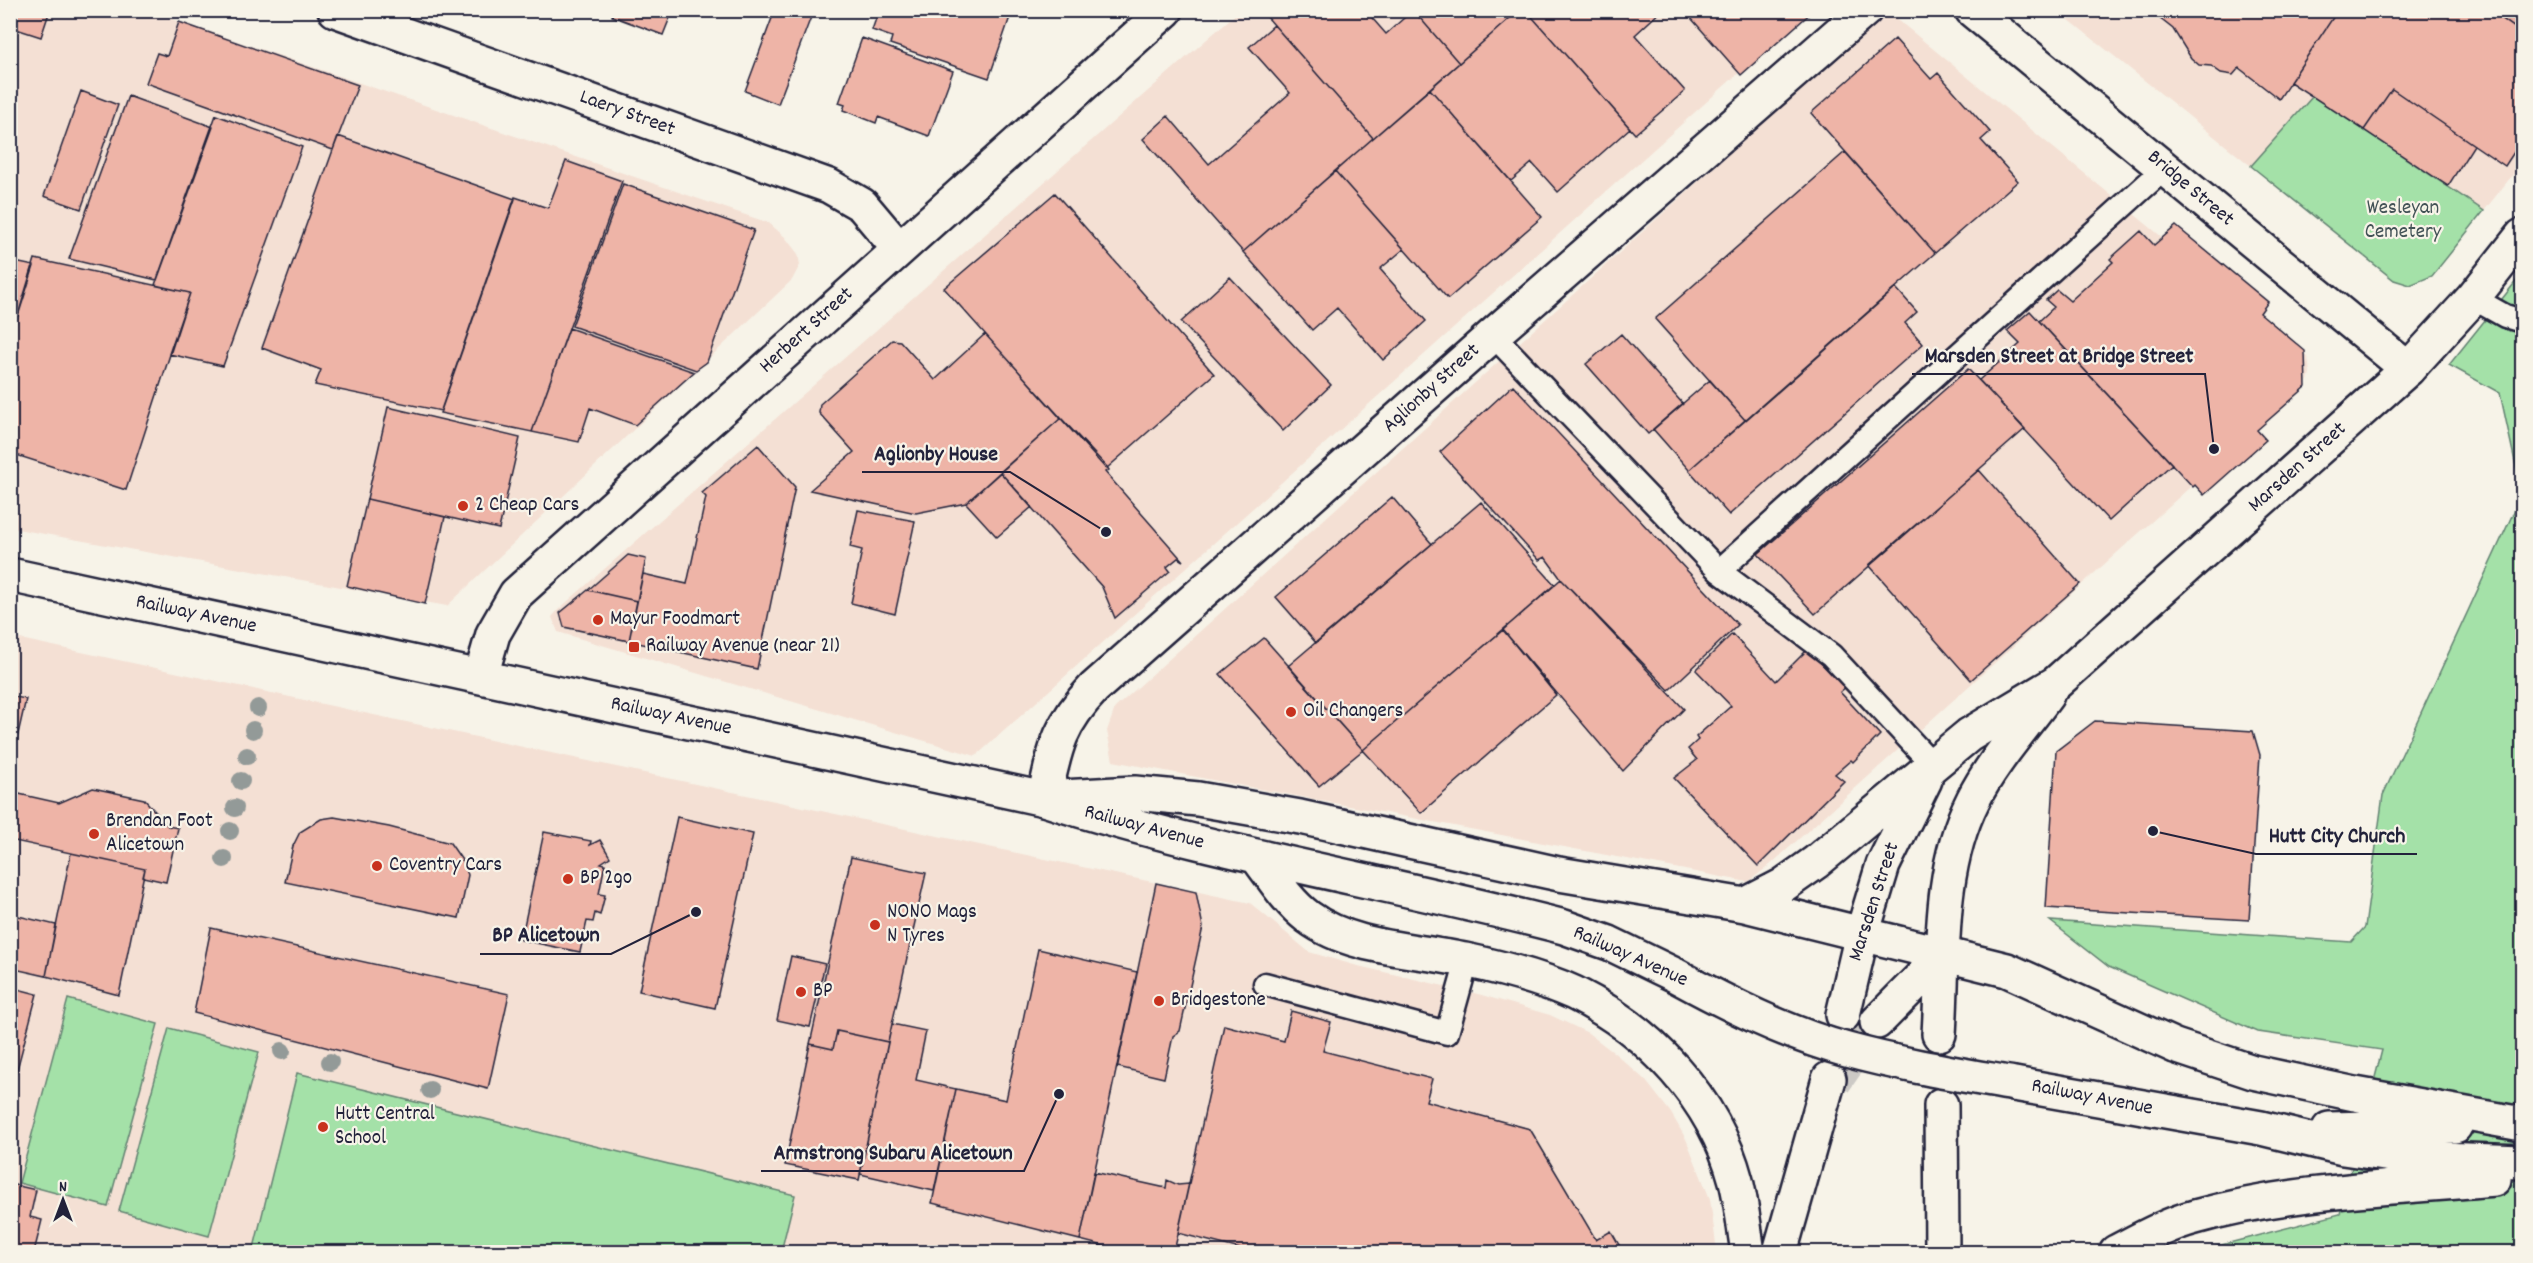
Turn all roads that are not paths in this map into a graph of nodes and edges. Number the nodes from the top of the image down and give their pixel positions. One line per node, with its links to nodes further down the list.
1 (335, 10): 7 (main road, Laery Street)
2 (1166, 10): 7 (main road, Herbert Street)
3 (1865, 10): 10 (main road, Aglionby Street)
4 (1972, 10): 5 (main road, Bridge Street)
5 (2165, 168): 11 (main road, Bridge Street); 12 (lane)
6 (2523, 236): 8 (main road, Marsden Street)
7 (899, 249): 14 (main road, Herbert Street)
8 (2473, 298): 9 (lane); 11 (main road, Marsden Street)
9 (2523, 321)
10 (1493, 334): 12 (lane); 17 (main road, Aglionby Street)
11 (2408, 369): 15 (main road, Marsden Street)
12 (1719, 571): 16 (lane)
13 (10, 575): 14 (main road, Railway Avenue)
14 (482, 676): 17 (main road, Railway Avenue)
15 (2056, 683): 16 (main road, Marsden Street); 21 (main road, Marsden Street)
16 (1933, 765): 19 (main road); 20 (main road, Marsden Street)
17 (1044, 798): 18 (main road, Railway Avenue); 19 (main road)
18 (1258, 858): 22 (main road); 30 (main road, Railway Avenue, bridge)
19 (1745, 905): 20 (main road)
20 (1862, 934): 21 (main road); 24 (main road, Marsden Street)
21 (1944, 954): 25 (main road); 26 (main road, Marsden Street); 29 (main road)
22 (1467, 961): 23 (lane); 34 (main road)
23 (1265, 984)
24 (1843, 1015)
25 (1877, 1022)
26 (1939, 1034)
27 (1830, 1086): 35 (main road)
28 (1941, 1105): 36 (main road)
29 (2522, 1124): 30 (main road, Railway Avenue)
30 (2345, 1138): 31 (main road, Railway Avenue)
31 (2523, 1162)
32 (2523, 1174): 33 (main road)
33 (2142, 1245): 37 (main road)
34 (1748, 1252)
35 (1780, 1252)
36 (1941, 1252)
37 (2116, 1252)

